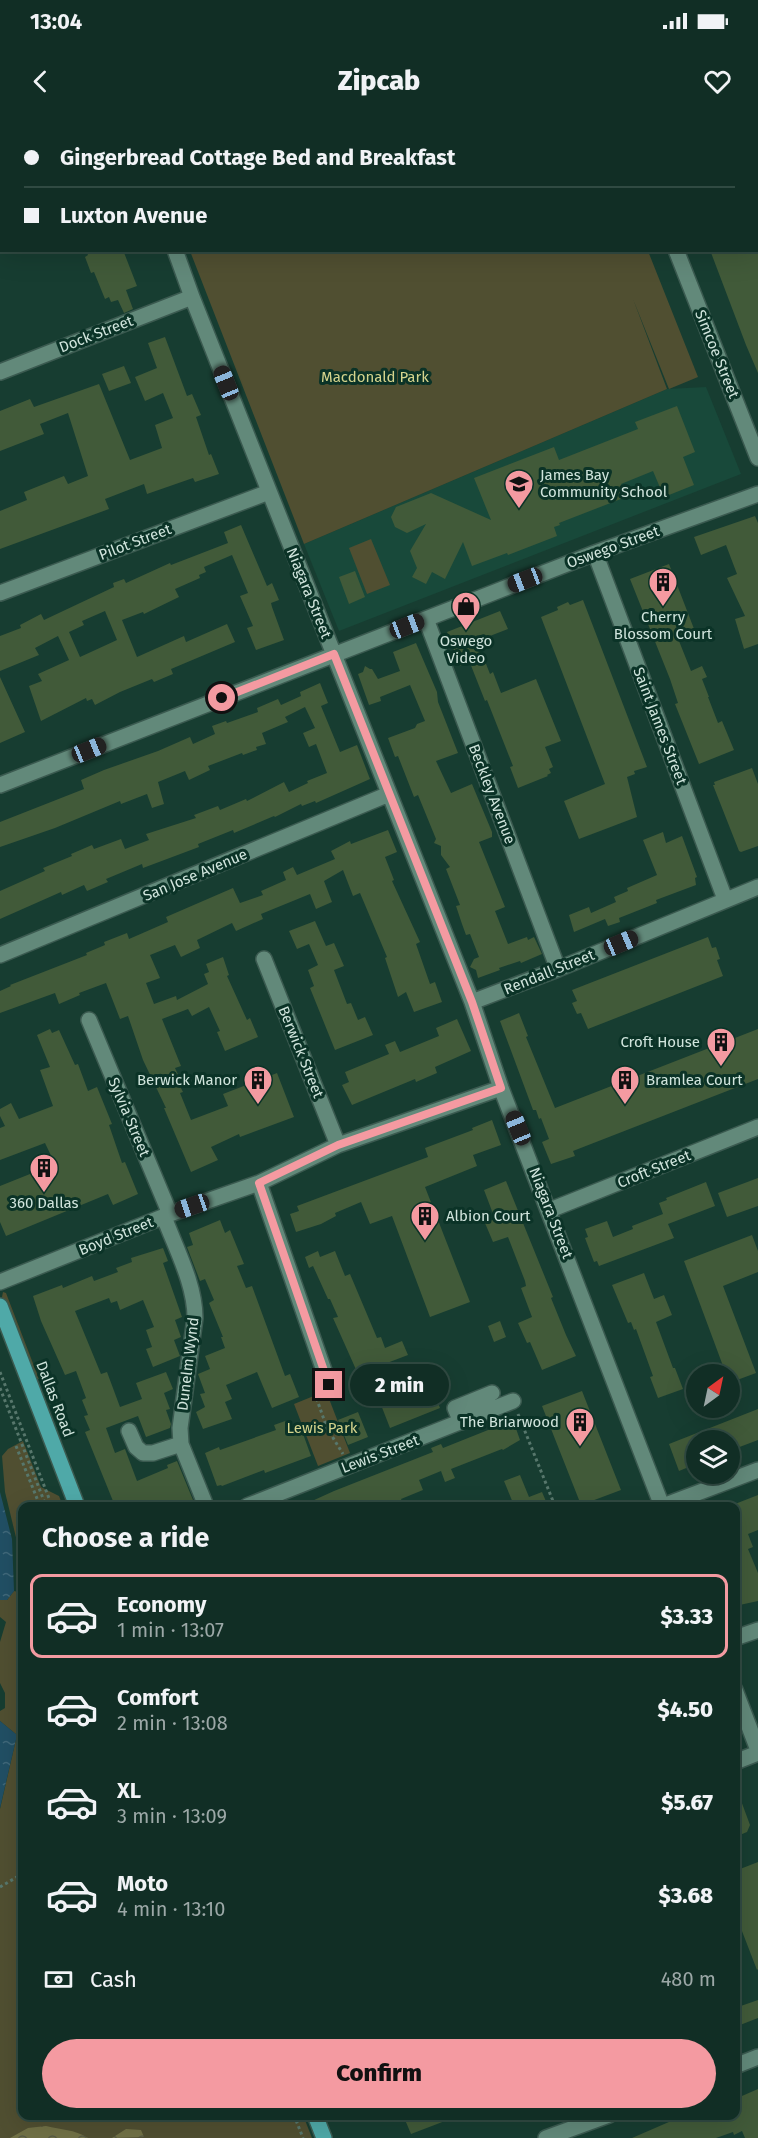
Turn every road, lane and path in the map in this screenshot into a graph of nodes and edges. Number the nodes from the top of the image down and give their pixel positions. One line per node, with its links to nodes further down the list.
1 (176, 252): 3 (street, Niagara Street)
2 (677, 252): 5 (street, Simcoe Street)
3 (192, 297): 4 (street, Dock Street); 6 (street, Niagara Street)
4 (0, 372)
5 (758, 458)
6 (269, 492): 9 (street, Pilot Street); 11 (street, Niagara Street)
7 (758, 494): 8 (street, Oswego Street)
8 (595, 553): 10 (street, Oswego Street); 15 (street, Saint James Street)
9 (0, 593)
10 (426, 619): 11 (street, Oswego Street); 18 (street, Beckley Avenue)
11 (334, 654): 12 (street, Oswego Street); 13 (street, Niagara Street)
12 (0, 785)
13 (389, 795): 16 (street, San Jose Avenue); 19 (street, Niagara Street)
14 (758, 887): 15 (street, Rendall Street)
15 (725, 899): 18 (street, Rendall Street)
16 (0, 955)
17 (264, 959): 23 (street, Berwick Street)
18 (558, 969): 19 (street, Rendall Street)
19 (472, 1002): 21 (street, Niagara Street)
20 (88, 1020): 26 (street, Sylvia Street)
21 (501, 1088): 23 (street, Boyd Street); 25 (street, Niagara Street)
22 (758, 1127): 25 (street, Croft Street)
23 (338, 1145): 24 (street, Boyd Street)
24 (259, 1183): 26 (street, Boyd Street); 30 (street)
25 (550, 1210): 47 (street, Niagara Street)
26 (167, 1215): 27 (street, Boyd Street); 36 (street, Dunelm Wynd)
27 (0, 1282)
28 (0, 1306): 43 (main road, Dallas Road)
29 (0, 1372): 42 (path)
30 (329, 1385): 38 (path)
31 (0, 1388): 41 (path)
32 (492, 1393): 34 (street)
33 (513, 1401): 34 (street, Lewis Street); 46 (path)
34 (461, 1422): 38 (street, Lewis Street)
35 (129, 1431): 36 (street)
36 (181, 1444): 44 (street, Dunelm Wynd)
37 (16, 1446): 40 (path)
38 (350, 1465): 45 (street, Lewis Street)
39 (758, 1470): 48 (street)
40 (38, 1502)
41 (44, 1502)
42 (50, 1502)
43 (75, 1502)
44 (204, 1502)
45 (257, 1502)
46 (553, 1502)
47 (661, 1502)
48 (674, 1502)
49 (758, 1630): 50 (street)
50 (740, 1636)
51 (740, 1703): 52 (street)
52 (758, 1752): 53 (street)
53 (740, 1760)
54 (18, 1876): 55 (path)
55 (0, 1887)
56 (758, 2057): 57 (street)
57 (740, 2064)
58 (296, 2120): 61 (path)
59 (317, 2120): 62 (main road)
60 (595, 2120): 63 (street)
61 (303, 2138)
62 (324, 2138)
63 (546, 2138)

